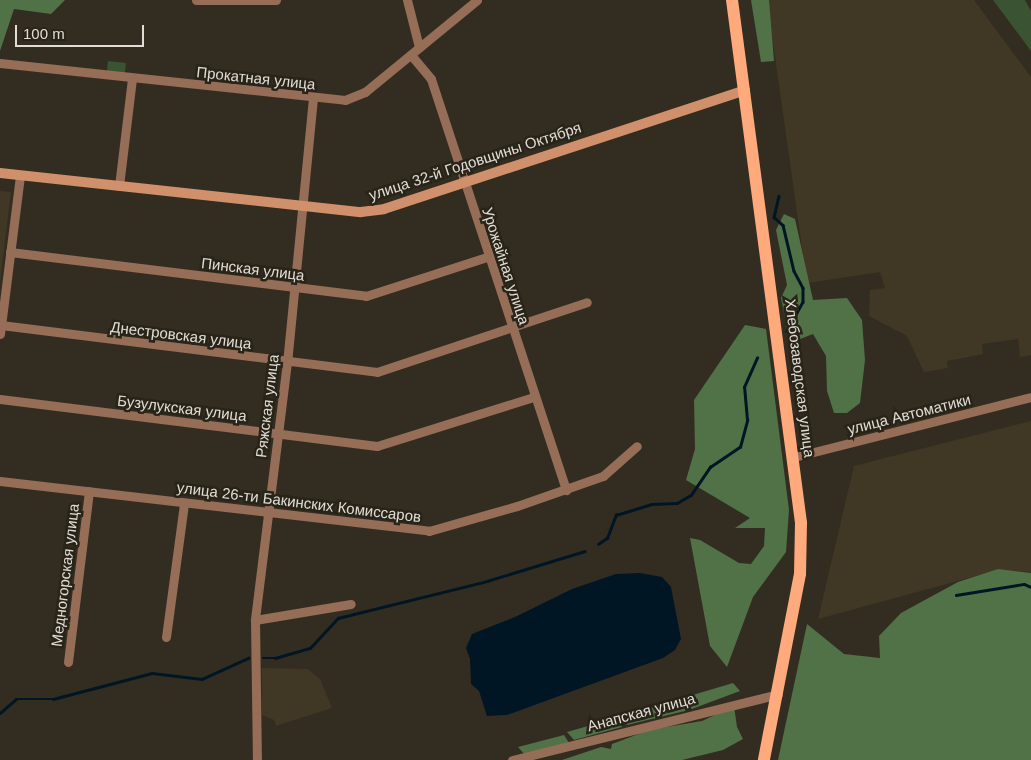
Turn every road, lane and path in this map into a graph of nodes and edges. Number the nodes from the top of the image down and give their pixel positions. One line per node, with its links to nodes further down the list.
1 (196, 0): 2 (street)
2 (276, 0)
3 (407, 0): 6 (street)
4 (477, 0): 6 (street, Прокатная улица)
5 (732, 0): 10 (main road, Хлебозаводская улица)
6 (419, 47): 7 (street, Прокатная улица)
7 (411, 55): 11 (street, Прокатная улица); 14 (street, Урожайная улица)
8 (0, 63): 9 (street, Прокатная улица)
9 (132, 79): 11 (street, Прокатная улица); 15 (street)
10 (745, 90): 14 (main road, улица 32-й Годовщины Октября); 29 (main road, Хлебозаводская улица)
11 (314, 98): 16 (street, Ряжская улица)
12 (0, 173): 13 (main road, улица 32-й Годовщины Октября)
13 (20, 175): 15 (main road, улица 32-й Годовщины Октября); 17 (street)
14 (465, 181): 16 (main road, улица 32-й Годовщины Октября); 18 (street, Урожайная улица)
15 (119, 186): 16 (main road, улица 32-й Годовщины Октября)
16 (302, 207): 19 (street, Ряжская улица)
17 (10, 252): 19 (street, Пинская улица); 22 (street)
18 (487, 257): 19 (street, Пинская улица); 21 (street, Урожайная улица)
19 (293, 288): 23 (street, Ряжская улица)
20 (586, 302): 21 (street, Днестровская улица)
21 (512, 327): 23 (street, Днестровская улица); 25 (street, Урожайная улица)
22 (0, 330): 23 (street, Днестровская улица)
23 (287, 362): 27 (street, Ряжская улица)
24 (1031, 397): 29 (street, улица Автоматики)
25 (533, 398): 27 (street, Бузулукская улица); 31 (street, Урожайная улица)
26 (0, 399): 27 (street, Бузулукская улица)
27 (278, 434): 34 (street, Ряжская улица)
28 (637, 446): 31 (street, улица 26-ти Бакинских Комиссаров)
29 (794, 457): 39 (main road, Хлебозаводская улица)
30 (0, 481): 32 (street, улица 26-ти Бакинских Комиссаров)
31 (566, 490): 34 (street, улица 26-ти Бакинских Комиссаров)
32 (89, 491): 33 (street, улица 26-ти Бакинских Комиссаров); 38 (street, Медногорская улица)
33 (184, 503): 34 (street, улица 26-ти Бакинских Комиссаров); 37 (street)
34 (268, 512): 36 (street, Ряжская улица)
35 (351, 604): 36 (street)
36 (256, 620): 40 (street, Ряжская улица)
37 (166, 637)
38 (68, 662)
39 (778, 694): 41 (street, Анапская улица); 42 (main road, Хлебозаводская улица)
40 (257, 760)
41 (515, 760)
42 (764, 760)

